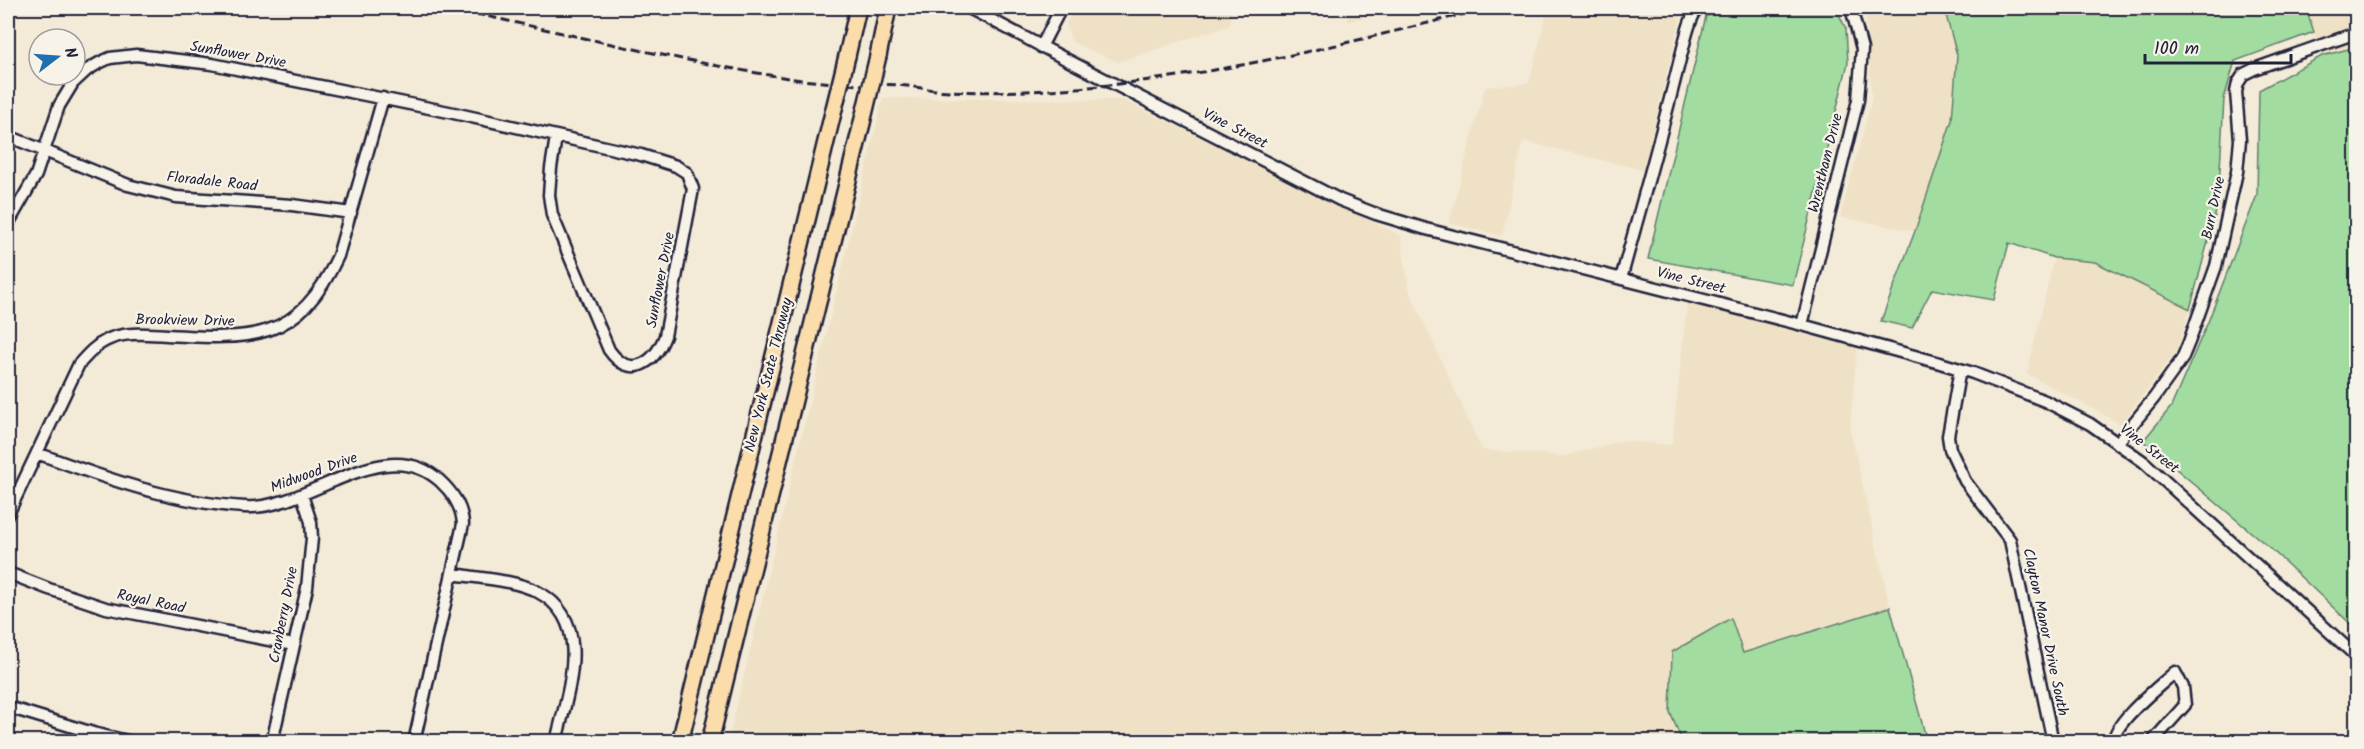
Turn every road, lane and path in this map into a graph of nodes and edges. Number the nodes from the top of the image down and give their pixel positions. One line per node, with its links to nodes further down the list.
1 (858, 8): 31 (highway, New York State Thruway, bridge)
2 (888, 8): 32 (highway, New York State Thruway, bridge)
3 (969, 8): 8 (street, Vine Street)
4 (1061, 8): 8 (street)
5 (1699, 8): 15 (street)
6 (1851, 8): 16 (street, Wrentham Drive)
7 (2356, 33): 18 (street, Burr Drive)
8 (1041, 47): 15 (street, Vine Street)
9 (383, 98): 11 (street, Sunflower Drive); 12 (street, Sunflower Drive); 13 (street, Brookview Drive)
10 (8, 136): 12 (street, Floradale Road)
11 (556, 137): 11 (street, Sunflower Drive)
12 (44, 152): 13 (street, Floradale Road); 14 (street, Sunflower Drive)
13 (351, 213): 19 (street, Brookview Drive)
14 (8, 225)
15 (1621, 279): 16 (street, Vine Street)
16 (1802, 325): 17 (street, Vine Street)
17 (1960, 369): 18 (street, Vine Street); 33 (street, Clayton Manor Drive South)
18 (2118, 442): 25 (street, Vine Street)
19 (37, 453): 20 (street, Midwood Drive); 21 (street, Brookview Drive)
20 (302, 495): 23 (street, Midwood Drive); 24 (street, Cranberry Drive)
21 (8, 514)
22 (8, 573): 24 (street, Royal Road)
23 (453, 574): 29 (street, Midwood Drive); 30 (street)
24 (294, 645): 28 (street, Cranberry Drive)
25 (2356, 656)
26 (8, 707): 27 (street)
27 (132, 741)
28 (272, 741)
29 (414, 741)
30 (556, 741)
31 (680, 741)
32 (710, 741)
33 (2053, 741)
34 (2114, 741): 35 (street)
35 (2152, 741)

